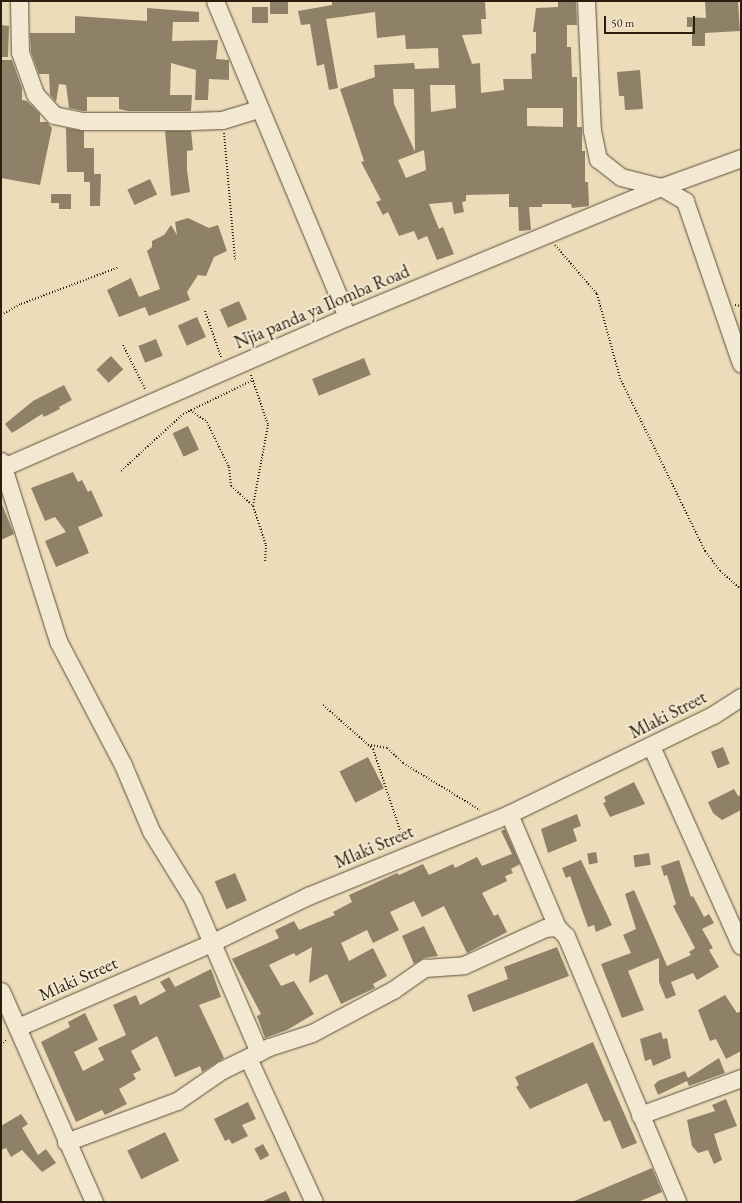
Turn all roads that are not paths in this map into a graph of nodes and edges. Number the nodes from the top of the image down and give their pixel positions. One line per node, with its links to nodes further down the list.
1 (19, 1): 4 (street)
2 (215, 1): 4 (street)
3 (586, 1): 6 (street)
4 (258, 109): 7 (street)
5 (741, 158): 6 (street, Njia panda ya Ilomba Road)
6 (661, 187): 7 (street, Njia panda ya Ilomba Road); 8 (street)
7 (347, 317): 9 (street, Njia panda ya Ilomba Road)
8 (741, 364)
9 (2, 465): 14 (street)
10 (741, 697): 11 (street, Mlaki Street)
11 (651, 746): 12 (street, Mlaki Street); 15 (street)
12 (502, 817): 13 (street); 14 (street, Mlaki Street)
13 (557, 927): 18 (street); 20 (street)
14 (211, 943): 17 (street, Mlaki Street); 18 (street)
15 (741, 946)
16 (1, 991): 17 (street)
17 (18, 1027): 21 (street)
18 (254, 1055): 21 (street); 23 (street)
19 (741, 1078): 20 (street)
20 (640, 1115): 24 (street)
21 (66, 1142): 22 (street)
22 (94, 1202)
23 (314, 1202)
24 (677, 1202)

